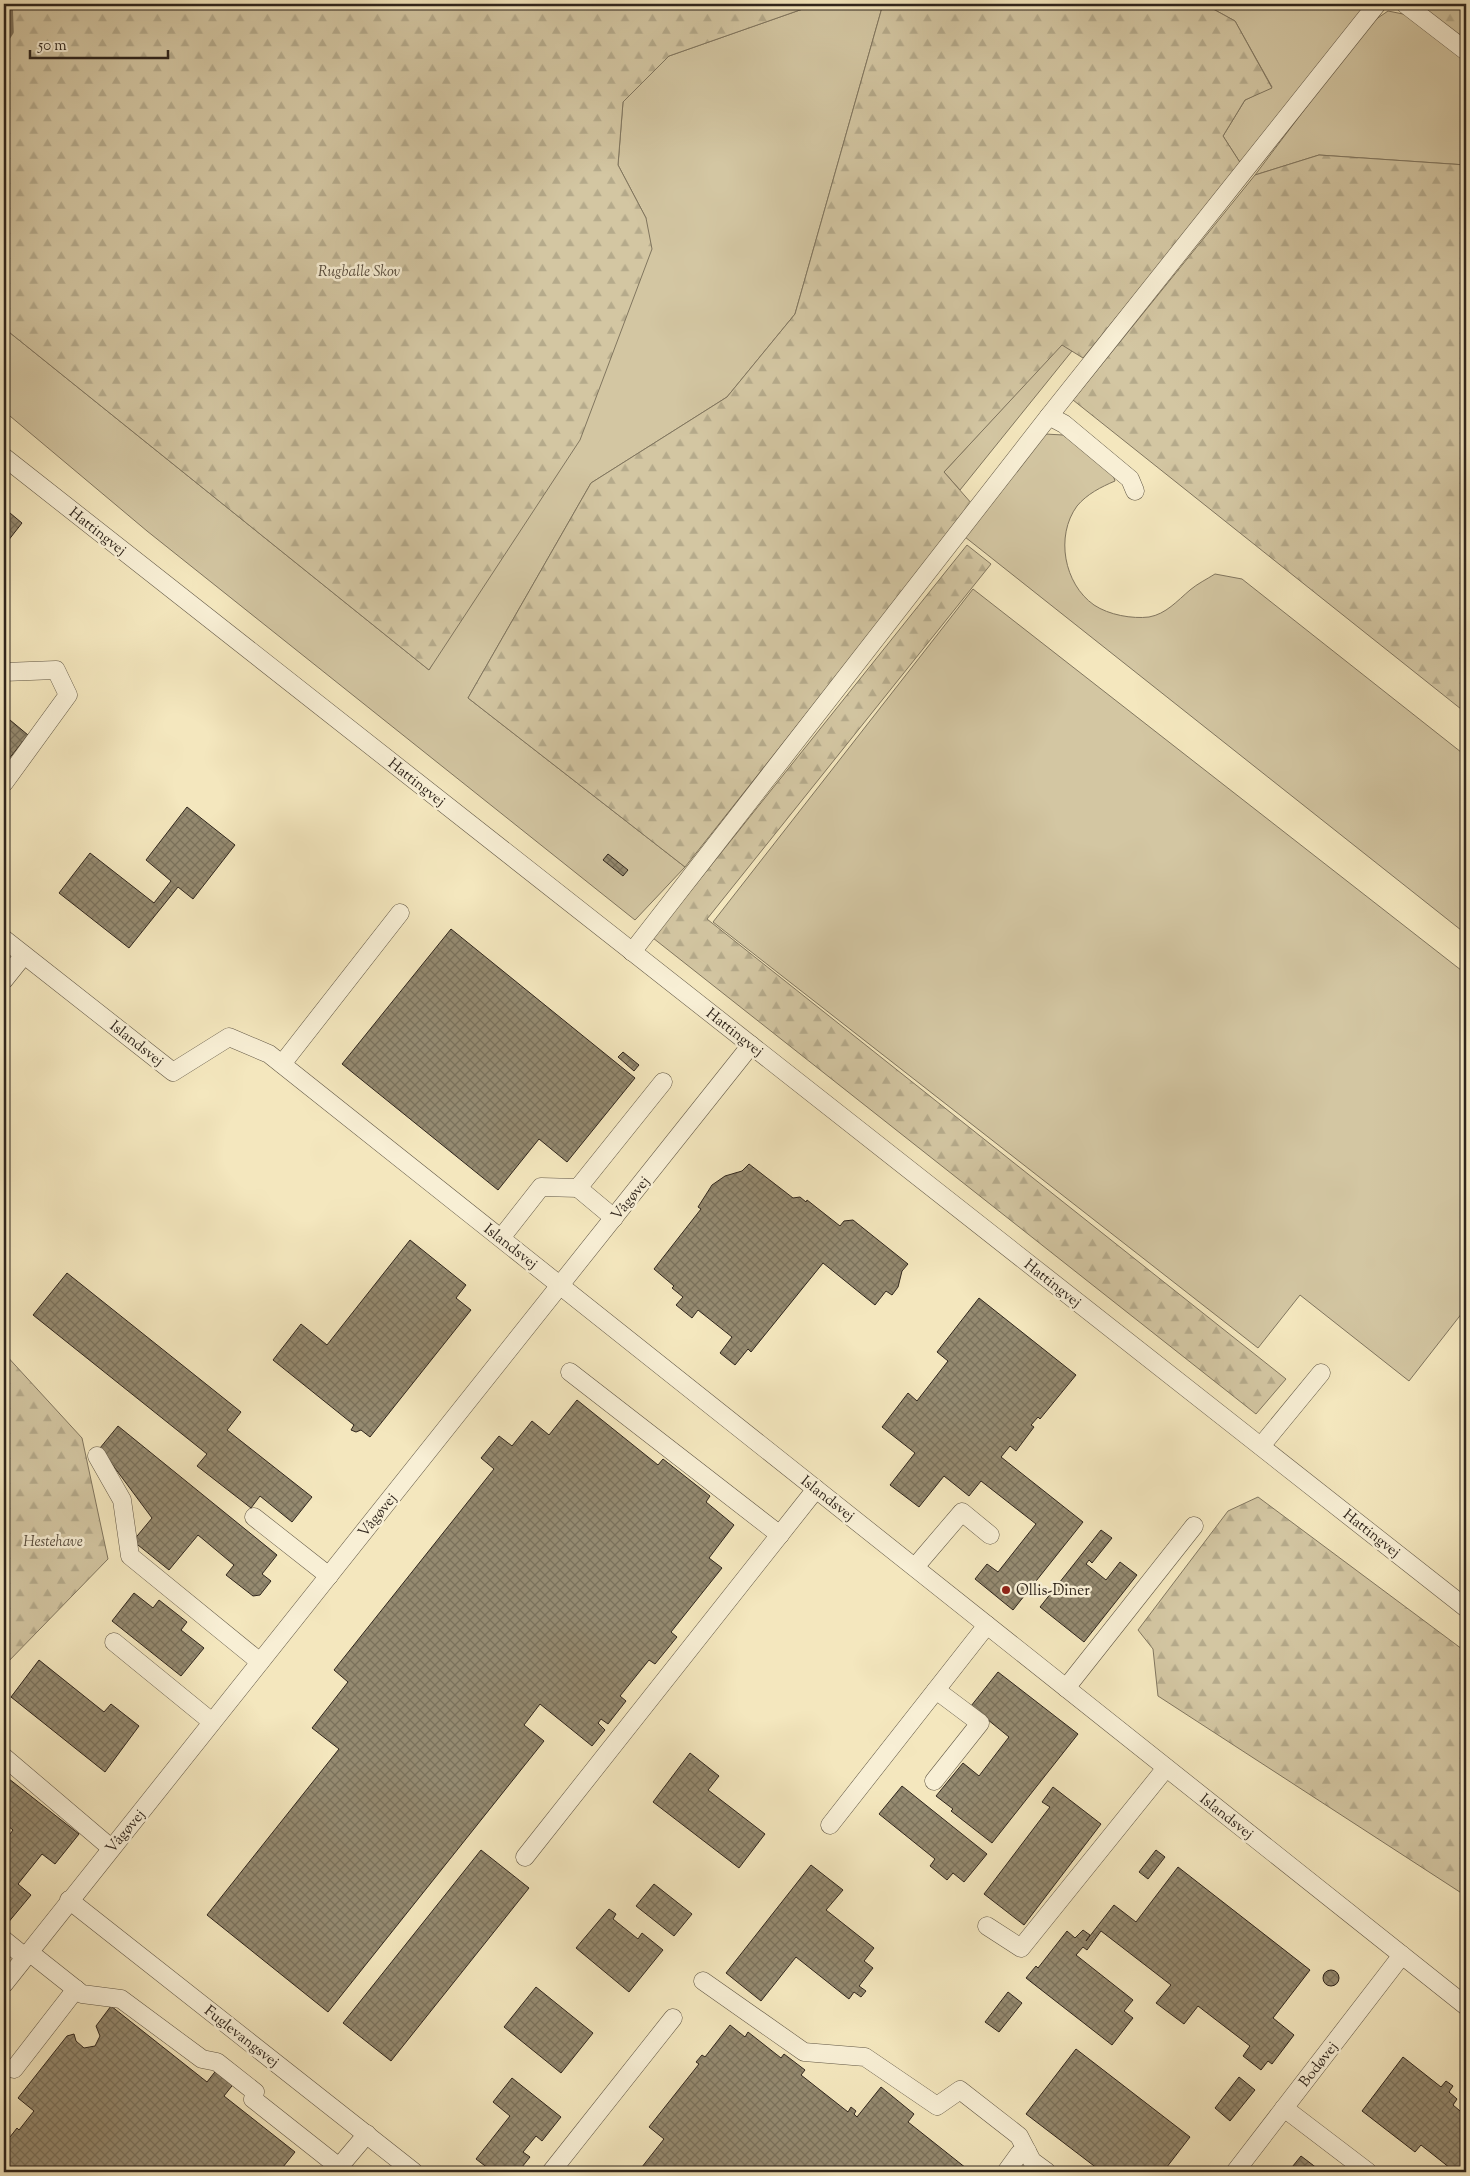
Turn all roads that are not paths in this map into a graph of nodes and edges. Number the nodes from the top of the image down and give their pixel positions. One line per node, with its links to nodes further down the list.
1 (1377, 4): 4 (street)
2 (1405, 4): 3 (street)
3 (1466, 51)
4 (1049, 416): 6 (street); 11 (street)
5 (4, 457): 11 (street, Hattingvej)
6 (1135, 491)
7 (4, 672): 8 (street)
8 (4, 783)
9 (400, 914): 15 (street)
10 (4, 939): 12 (street, Islandsvej)
11 (632, 952): 14 (street, Hattingvej)
12 (24, 955): 13 (street); 15 (street, Islandsvej)
13 (4, 980)
14 (751, 1045): 18 (street, Vågøvej); 23 (street, Hattingvej)
15 (282, 1064): 19 (street, Islandsvej)
16 (663, 1082): 17 (street)
17 (578, 1188): 18 (street); 19 (street)
18 (614, 1218): 20 (street, Vågøvej)
19 (501, 1238): 20 (street, Islandsvej)
20 (560, 1285): 25 (street, Islandsvej); 31 (street, Vågøvej)
21 (570, 1372): 28 (street)
22 (1321, 1373): 23 (street)
23 (1261, 1446): 32 (street, Hattingvej)
24 (96, 1456): 35 (street)
25 (816, 1489): 28 (street); 30 (street, Islandsvej)
26 (254, 1518): 31 (street)
27 (1194, 1526): 36 (street)
28 (780, 1535): 44 (street)
29 (990, 1535): 30 (street)
30 (915, 1567): 33 (street, Islandsvej)
31 (328, 1576): 35 (street, Vågøvej)
32 (1466, 1608)
33 (987, 1625): 36 (street, Islandsvej); 37 (street)
34 (114, 1642): 38 (street)
35 (260, 1662): 38 (street, Vågøvej)
36 (1066, 1688): 40 (street, Islandsvej)
37 (936, 1690): 41 (street); 42 (street)
38 (212, 1722): 43 (street, Vågøvej)
39 (4, 1757): 43 (street)
40 (1166, 1768): 46 (street); 49 (street, Islandsvej)
41 (934, 1781)
42 (830, 1825)
43 (111, 1848): 45 (street, Vågøvej)
44 (526, 1857)
45 (69, 1900): 48 (street, Vågøvej); 57 (street, Fuglevangsvej)
46 (987, 1926)
47 (4, 1940): 48 (street)
48 (27, 1954): 51 (street, Vågøvej); 52 (street)
49 (1402, 1955): 53 (street, Islandsvej); 56 (street, Bodøvej)
50 (703, 1981): 58 (street)
51 (4, 1984)
52 (76, 1989): 55 (street); 59 (street)
53 (1466, 2006)
54 (673, 2018): 61 (street)
55 (14, 2069)
56 (1284, 2108): 64 (street, Bodøvej); 65 (street)
57 (366, 2134): 59 (street); 60 (street, Fuglevangsvej)
58 (1027, 2151): 62 (street); 63 (street)
59 (337, 2169)
60 (414, 2172)
61 (551, 2172)
62 (1006, 2172)
63 (1047, 2172)
64 (1235, 2172)
65 (1368, 2172)

